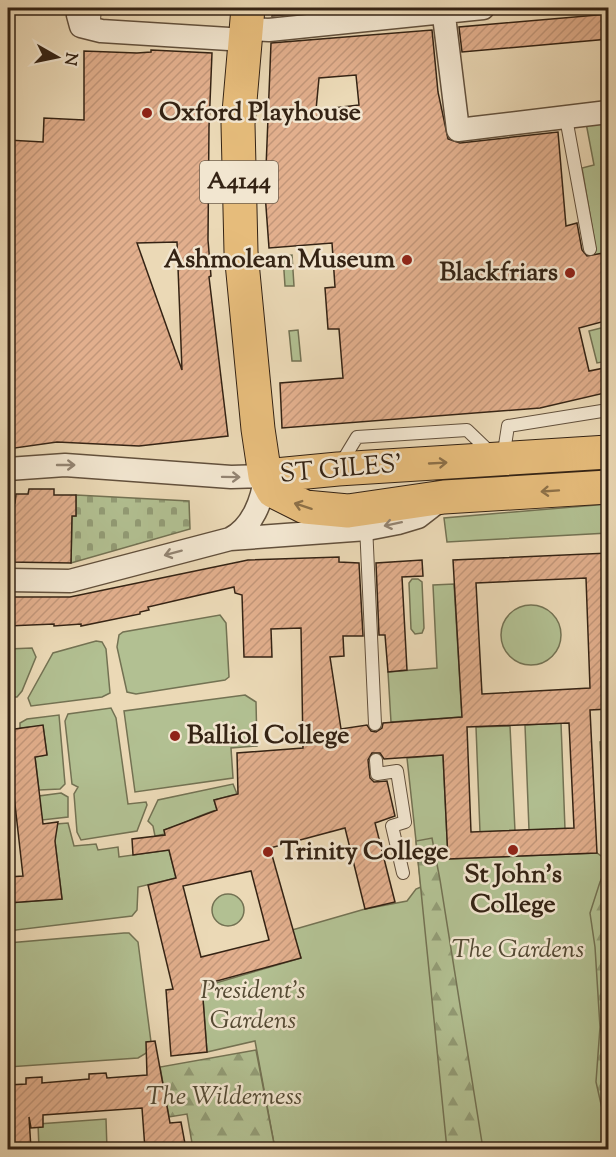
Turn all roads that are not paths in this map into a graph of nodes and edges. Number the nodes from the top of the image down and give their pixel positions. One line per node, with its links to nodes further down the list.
1 (483, 8): 2 (street)
2 (443, 10): 3 (street); 7 (street)
3 (384, 12): 5 (street)
4 (89, 18): 5 (street)
5 (246, 26): 13 (main road, A4144)
6 (609, 112): 7 (street)
7 (566, 118): 8 (lane)
8 (590, 249)
9 (609, 410): 11 (lane)
10 (609, 453): 11 (main road, ST GILES')
11 (500, 459): 13 (main road, ST GILES')
12 (8, 469): 13 (street, one-way to 13)
13 (265, 476): 15 (main road, ST GILES', one-way to 13); 16 (street)
14 (609, 487): 15 (main road, ST GILES', one-way to 15)
15 (365, 519): 16 (street, ST GILES'); 18 (lane)
16 (230, 539): 17 (street, ST GILES', one-way to 17)
17 (8, 580)
18 (375, 724)
19 (376, 760): 20 (lane)
20 (403, 873)

